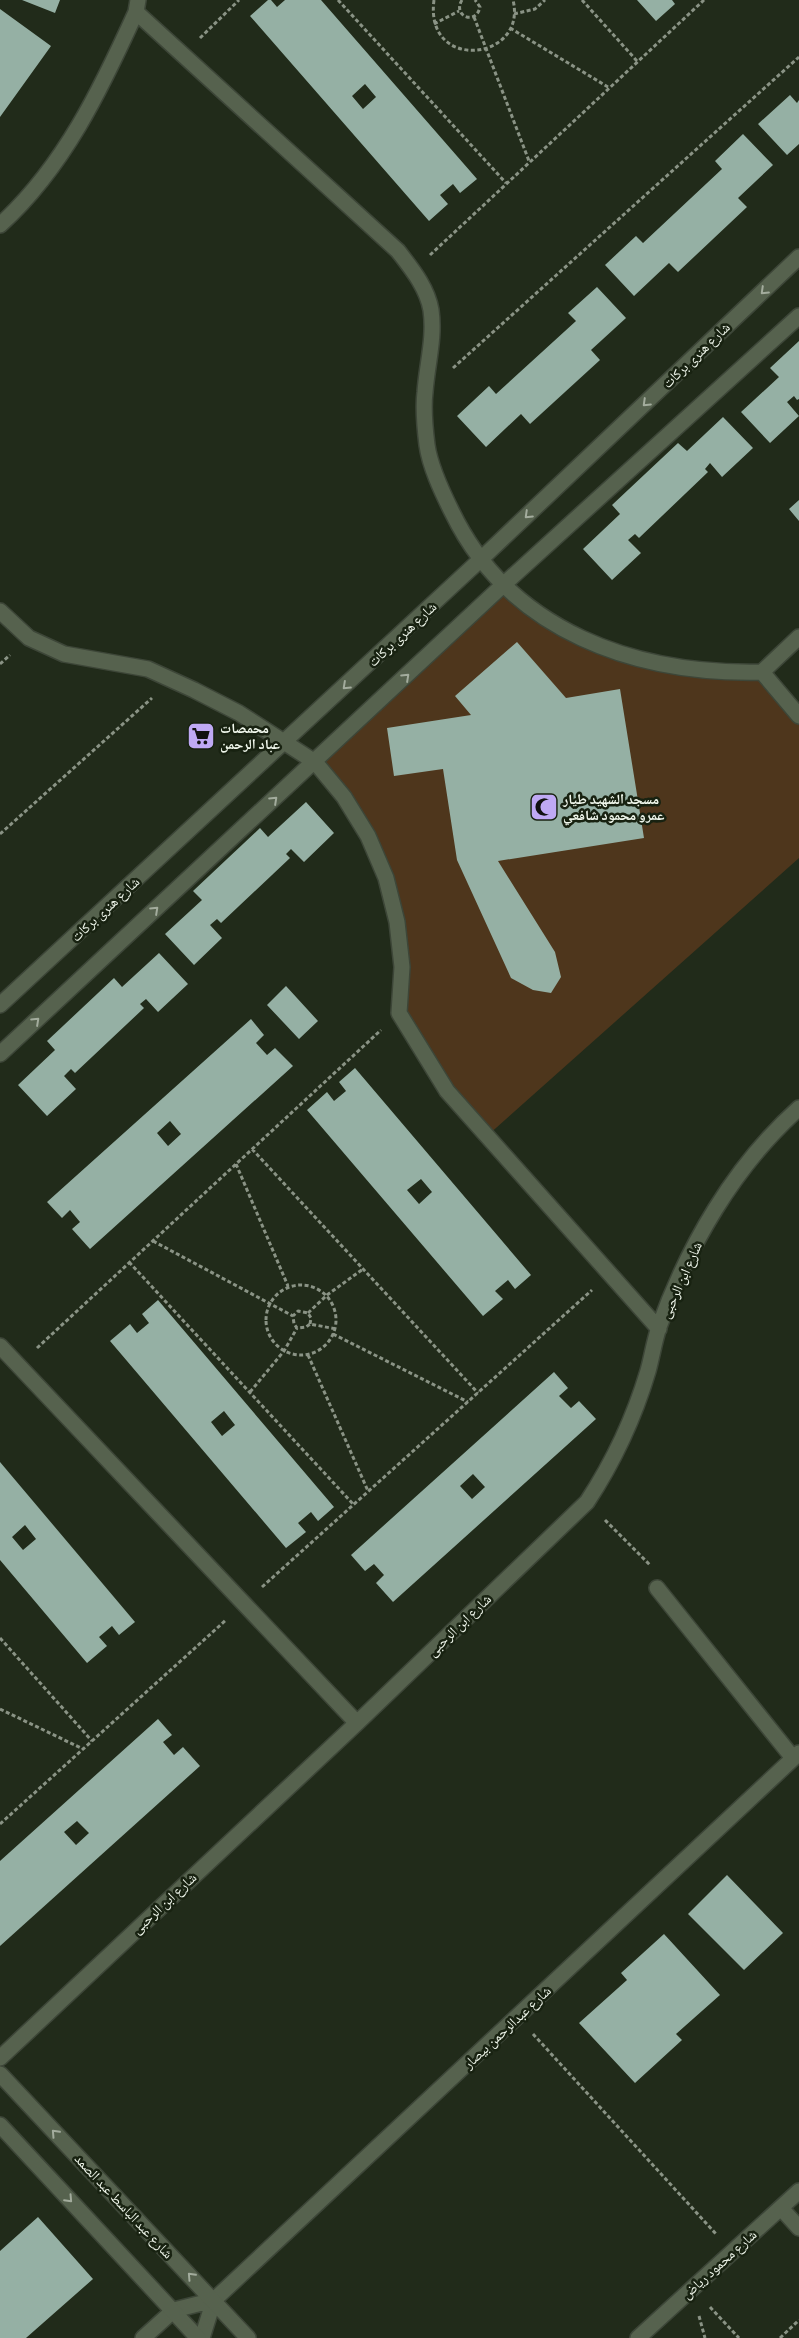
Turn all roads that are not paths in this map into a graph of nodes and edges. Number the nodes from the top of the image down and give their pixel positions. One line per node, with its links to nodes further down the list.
1 (137, 6): 2 (street); 5 (street)
2 (0, 225)
3 (799, 257): 5 (street, شارع هنرى بركات, one-way to 5)
4 (799, 316): 6 (street)
5 (480, 560): 6 (street); 11 (street, شارع هنرى بركات, one-way to 11)
6 (502, 586): 9 (street); 12 (street, one-way to 6)
7 (0, 611): 11 (street)
8 (799, 637): 9 (street)
9 (762, 672): 10 (street)
10 (799, 716)
11 (286, 742): 12 (street); 13 (street, شارع هنرى بركات)
12 (315, 762): 14 (street, one-way to 12); 16 (street)
13 (0, 1006)
14 (0, 1054)
15 (799, 1108): 16 (street, شارع ابن الرحبى)
16 (659, 1329): 19 (street, شارع ابن الرحبى)
17 (0, 1346): 19 (street)
18 (657, 1588): 20 (street)
19 (357, 1723): 21 (street, شارع ابن الرحبى)
20 (796, 1755): 27 (street, شارع عبدالرحمن بيصار)
21 (0, 2058)
22 (0, 2074): 27 (street, شارع عبد الباسط عبد الصمد, one-way to 22)
23 (0, 2125): 28 (street, one-way to 28)
24 (799, 2190): 25 (street, شارع محمود رياض)
25 (780, 2208): 26 (street); 32 (street, شارع محمود رياض)
26 (799, 2228)
27 (214, 2300): 28 (street, شارع عبدالرحمن بيصار); 30 (street, شارع عبدالرحمن بيصار); 31 (street, شارع عبد الباسط عبد الصمد)
28 (174, 2310): 29 (street, شارع عبدالرحمن بيصار); 30 (street)
29 (143, 2338)
30 (200, 2338)
31 (248, 2338)
32 (638, 2338)

